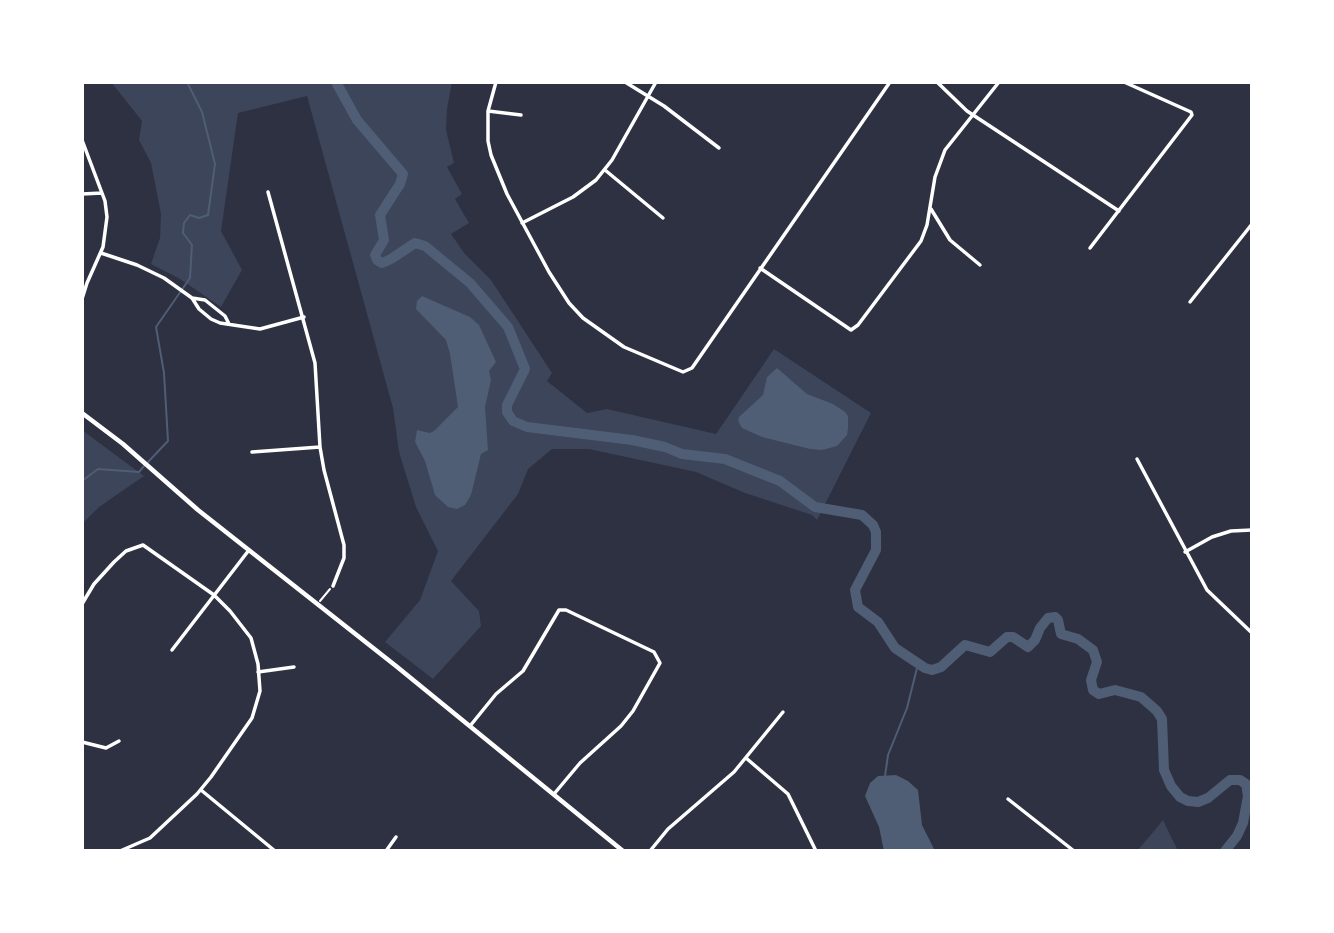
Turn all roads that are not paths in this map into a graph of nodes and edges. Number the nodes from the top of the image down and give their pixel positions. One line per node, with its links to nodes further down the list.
1 (496, 82): 9 (street)
2 (625, 82): 8 (street)
3 (656, 82): 8 (street)
4 (890, 82): 26 (street)
5 (937, 82): 11 (street)
6 (999, 82): 11 (street)
7 (1124, 82): 19 (street)
8 (647, 97): 13 (street); 14 (street)
9 (488, 111): 10 (street); 21 (street)
10 (521, 115)
11 (972, 115): 18 (street); 19 (street)
12 (82, 140): 16 (street)
13 (719, 148)
14 (605, 170): 20 (street); 21 (street)
15 (268, 192): 30 (street)
16 (102, 193): 17 (street); 24 (street)
17 (82, 194)
18 (930, 208): 25 (street); 26 (street)
19 (1119, 211): 23 (street)
20 (663, 218)
21 (522, 223): 26 (street)
22 (1252, 224): 29 (street)
23 (1090, 248)
24 (100, 253): 27 (street); 28 (street)
25 (980, 265)
26 (760, 268)
27 (192, 298): 31 (street); 31 (street)
28 (82, 299)
29 (1190, 302)
30 (304, 317): 31 (street); 33 (street)
31 (229, 324)
32 (82, 413): 37 (main road)
33 (320, 447): 34 (street); 39 (street)
34 (252, 452)
35 (1137, 459): 38 (street)
36 (1252, 530): 38 (street)
37 (248, 550): 40 (street); 47 (main road)
38 (1185, 552): 42 (street)
39 (333, 586)
40 (214, 595): 41 (street); 43 (street); 45 (street)
41 (82, 604)
42 (1252, 633)
43 (172, 650)
44 (294, 667): 45 (street)
45 (258, 673): 51 (street)
46 (783, 712): 50 (street)
47 (470, 726): 52 (main road); 52 (street)
48 (82, 741): 49 (street)
49 (120, 741)
50 (746, 758): 60 (street); 61 (street)
51 (201, 790): 55 (street); 57 (street)
52 (554, 794): 59 (main road)
53 (1008, 799): 56 (street)
54 (396, 837): 58 (street)
55 (272, 850)
56 (1073, 850)
57 (120, 851)
58 (386, 851)
59 (623, 851)
60 (650, 851)
61 (816, 851)

